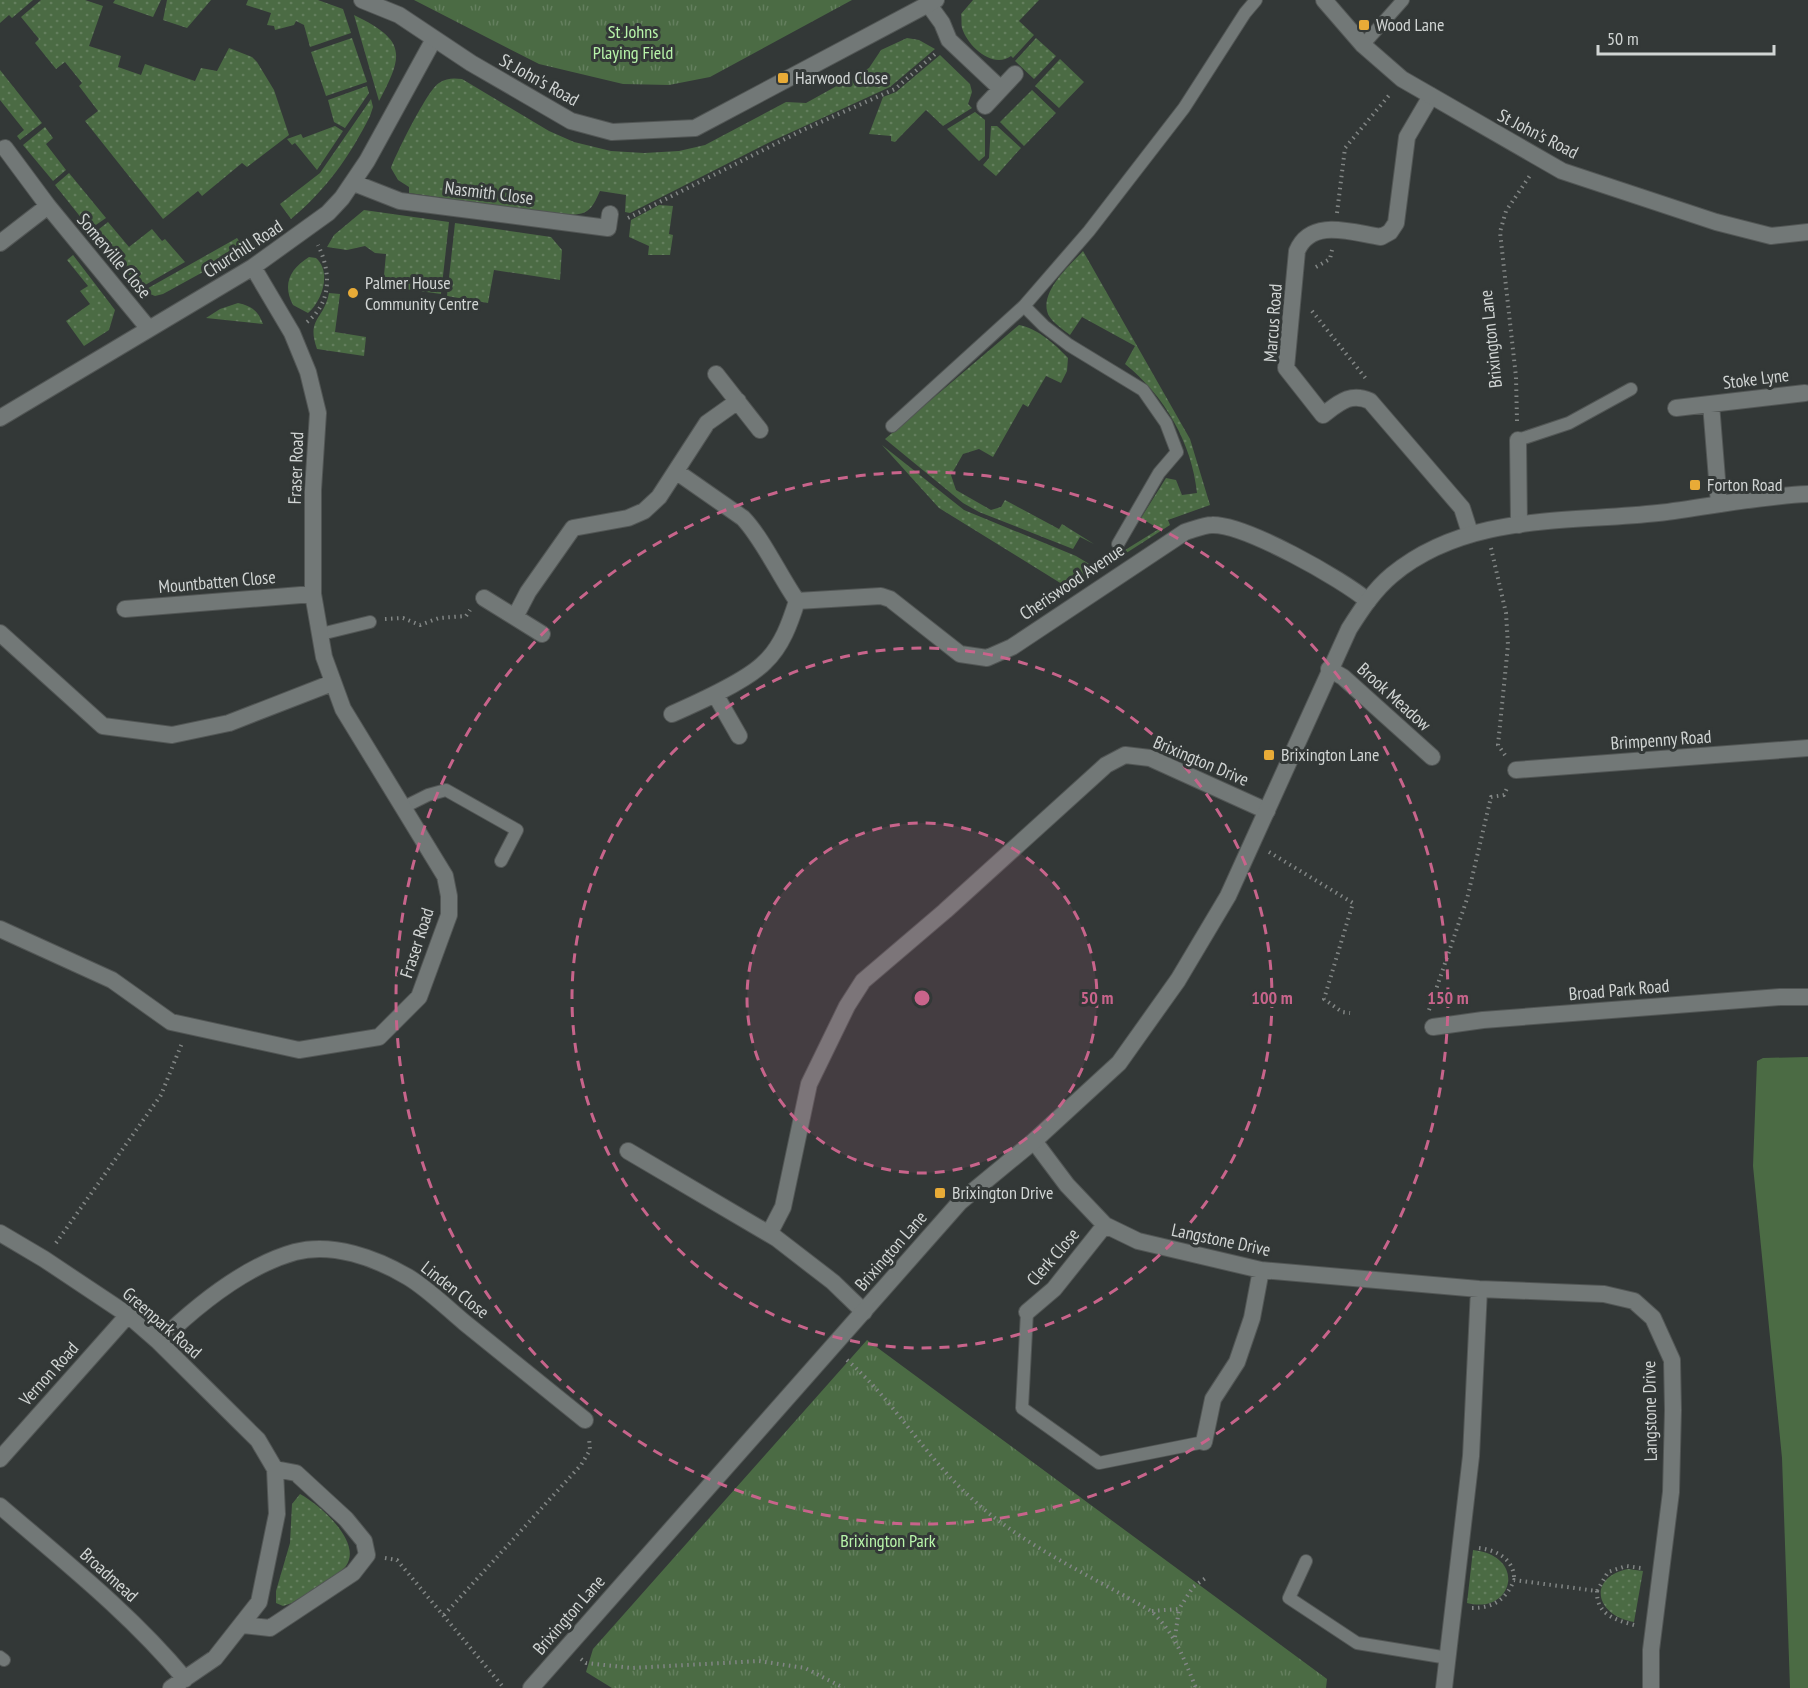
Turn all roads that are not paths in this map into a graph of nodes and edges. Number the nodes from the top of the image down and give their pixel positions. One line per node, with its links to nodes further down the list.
1 (362, 0): 6 (street, St John's Road)
2 (1256, 0): 19 (lane)
3 (1324, 0): 7 (street, St John's Road)
4 (1403, 0): 7 (lane)
5 (932, 2): 6 (street, St John's Road); 9 (street)
6 (434, 39): 13 (street, Churchill Road)
7 (1363, 45): 10 (street, St John's Road)
8 (1015, 74): 9 (street)
9 (1001, 89): 11 (street)
10 (1431, 96): 16 (street, St John's Road); 35 (street, Marcus Road)
11 (985, 106)
12 (5, 148): 14 (street, Somerville Close)
13 (354, 183): 15 (street, Nasmith Close); 18 (street, Churchill Road)
14 (48, 207): 17 (street); 20 (street, Somerville Close)
15 (610, 214)
16 (1808, 232)
17 (0, 243)
18 (253, 267): 20 (street, Churchill Road); 37 (street, Fraser Road)
19 (1024, 306): 28 (lane); 36 (lane)
20 (149, 329): 27 (street, Churchill Road)
21 (716, 374): 24 (street)
22 (1631, 389): 30 (lane)
23 (1805, 393): 25 (street, Stoke Lyne)
24 (738, 401): 29 (street); 31 (street)
25 (1711, 404): 26 (street, Stoke Lyne); 33 (street, Stoke Lyne)
26 (1676, 408)
27 (0, 418)
28 (892, 426)
29 (760, 430)
30 (1518, 440): 34 (street)
31 (676, 472): 39 (street); 42 (street)
32 (1808, 494): 33 (street)
33 (1719, 504): 34 (street)
34 (1519, 525): 35 (street)
35 (1470, 533): 40 (street, Brixington Lane)
36 (1118, 544)
37 (313, 594): 41 (street, Mountbatten Close); 45 (street, Fraser Road)
38 (484, 598): 42 (street)
39 (797, 601): 40 (street, Cheriswood Avenue); 49 (street)
40 (1368, 601): 47 (street, Brixington Lane)
41 (125, 609)
42 (515, 616): 46 (street)
43 (370, 622): 45 (lane)
44 (0, 633): 48 (street)
45 (321, 634): 48 (street, Fraser Road)
46 (542, 634)
47 (1329, 669): 53 (street, Brook Meadow); 56 (street, Brixington Lane)
48 (332, 683): 55 (street, Fraser Road)
49 (715, 694): 50 (street); 51 (street)
50 (672, 714)
51 (739, 736)
52 (1808, 748): 54 (street, Brimpenny Road)
53 (1432, 757)
54 (1516, 770)
55 (404, 807): 57 (lane); 58 (street, Fraser Road)
56 (1267, 811): 61 (street, Brixington Lane); 65 (street, Brixington Drive)
57 (501, 861)
58 (0, 929)
59 (1808, 998): 60 (street, Broad Park Road)
60 (1430, 1023)
61 (1034, 1142): 63 (street, Langstone Drive); 68 (street, Brixington Lane)
62 (628, 1151): 65 (street)
63 (1105, 1226): 66 (street, Langstone Drive); 69 (street, Clerk Close)
64 (0, 1233): 70 (street, Greenpark Road)
65 (769, 1234): 68 (street)
66 (1262, 1270): 67 (street, Langstone Drive); 73 (street)
67 (1479, 1289): 79 (street); 83 (street, Langstone Drive)
68 (864, 1312): 81 (street, Brixington Lane)
69 (1027, 1312): 73 (lane)
70 (128, 1315): 71 (street, Greenpark Road); 74 (street, Vernon Road)
71 (159, 1342): 72 (street, Linden Close); 75 (street, Greenpark Road)
72 (585, 1420)
73 (1204, 1442)
74 (0, 1459)
75 (275, 1469): 78 (street, Greenpark Road); 78 (street)
76 (0, 1506): 80 (street, Broadmead)
77 (1306, 1561): 79 (lane)
78 (243, 1625): 80 (street, Greenpark Road)
79 (1448, 1658): 82 (street)
80 (178, 1684)
81 (531, 1688)
82 (1444, 1688)
83 (1651, 1688)

